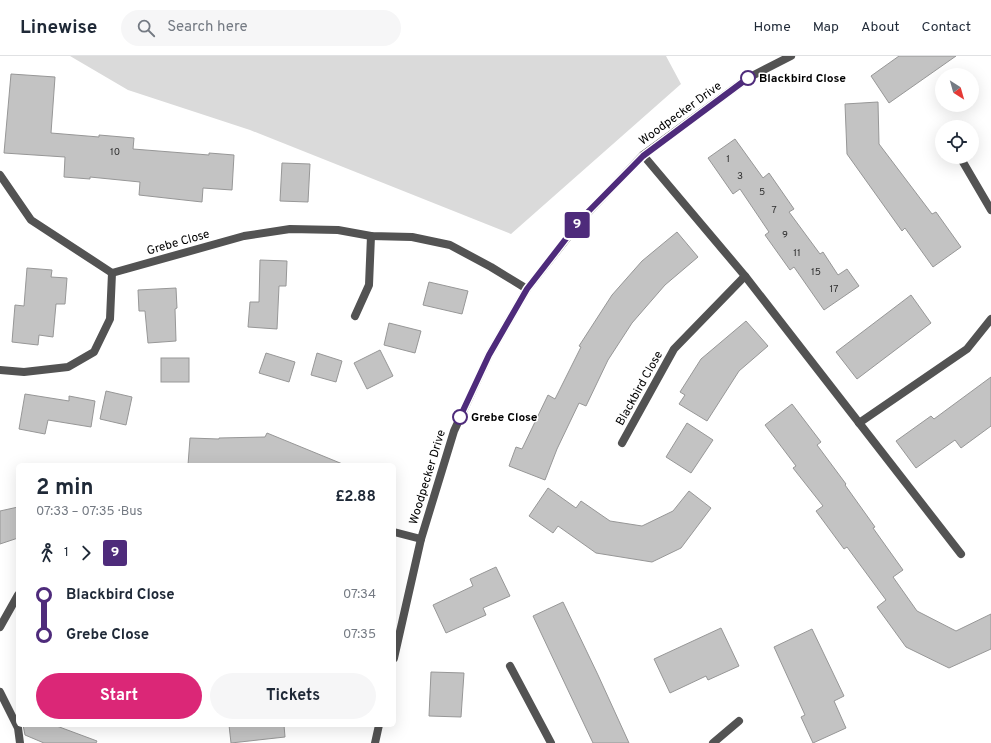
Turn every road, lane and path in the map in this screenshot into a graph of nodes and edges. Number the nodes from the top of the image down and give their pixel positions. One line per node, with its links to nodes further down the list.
1 (791, 56): 2 (street, Woodpecker Drive)
2 (643, 156): 8 (street); 9 (street, Woodpecker Drive)
3 (964, 164): 5 (street)
4 (0, 175): 7 (street)
5 (991, 210)
6 (370, 236): 7 (street, Grebe Close); 9 (street, Grebe Close); 10 (street)
7 (112, 273): 12 (street)
8 (745, 276): 13 (street); 14 (street, Blackbird Close)
9 (527, 289): 16 (street, Woodpecker Drive)
10 (356, 316)
11 (991, 319): 13 (street)
12 (0, 370)
13 (859, 423): 17 (street)
14 (622, 443)
15 (396, 533): 16 (street)
16 (421, 540): 20 (street, Woodpecker Drive)
17 (961, 554)
18 (16, 598): 19 (street)
19 (0, 627)
20 (396, 649)
21 (510, 666): 29 (street)
22 (0, 692): 24 (street)
23 (739, 721): 30 (street)
24 (16, 724)
25 (18, 727): 27 (street)
26 (379, 727): 28 (street)
27 (20, 743)
28 (375, 743)
29 (551, 743)
30 (713, 743)

